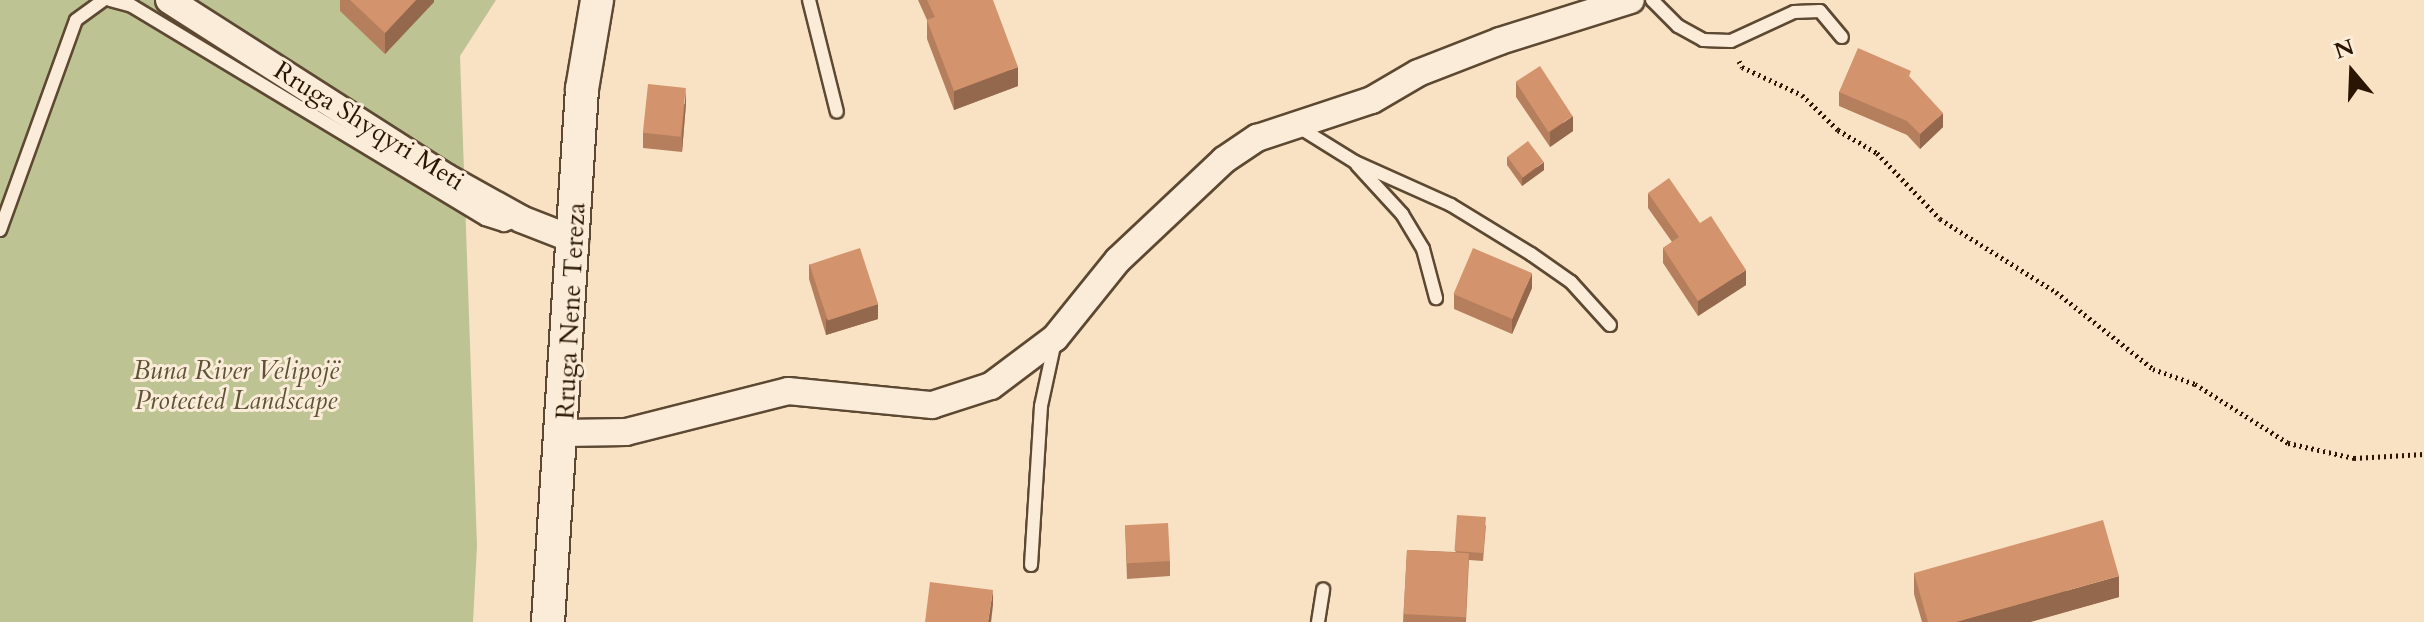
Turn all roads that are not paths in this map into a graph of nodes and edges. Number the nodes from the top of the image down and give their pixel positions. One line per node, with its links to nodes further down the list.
1 (169, 0): 11 (street, Rruga Shyqyri Meti)
2 (597, 0): 13 (street, Rruga Nene Tereza)
3 (809, 0): 8 (lane)
4 (1631, 0): 9 (street)
5 (1652, 0): 7 (lane)
6 (102, 1): 11 (lane); 12 (lane)
7 (1842, 37)
8 (837, 112)
9 (1297, 126): 10 (lane); 16 (street)
10 (1355, 162): 14 (lane); 15 (lane)
11 (521, 219): 13 (street, Rruga Shyqyri Meti)
12 (0, 230)
13 (575, 240): 17 (street, Rruga Nene Tereza)
14 (1436, 298)
15 (1610, 325)
16 (1055, 338): 17 (street); 18 (lane)
17 (564, 433): 20 (street, Rruga Nene Tereza)
18 (1031, 565)
19 (1323, 589): 21 (lane)
20 (548, 622)
21 (1318, 622)

